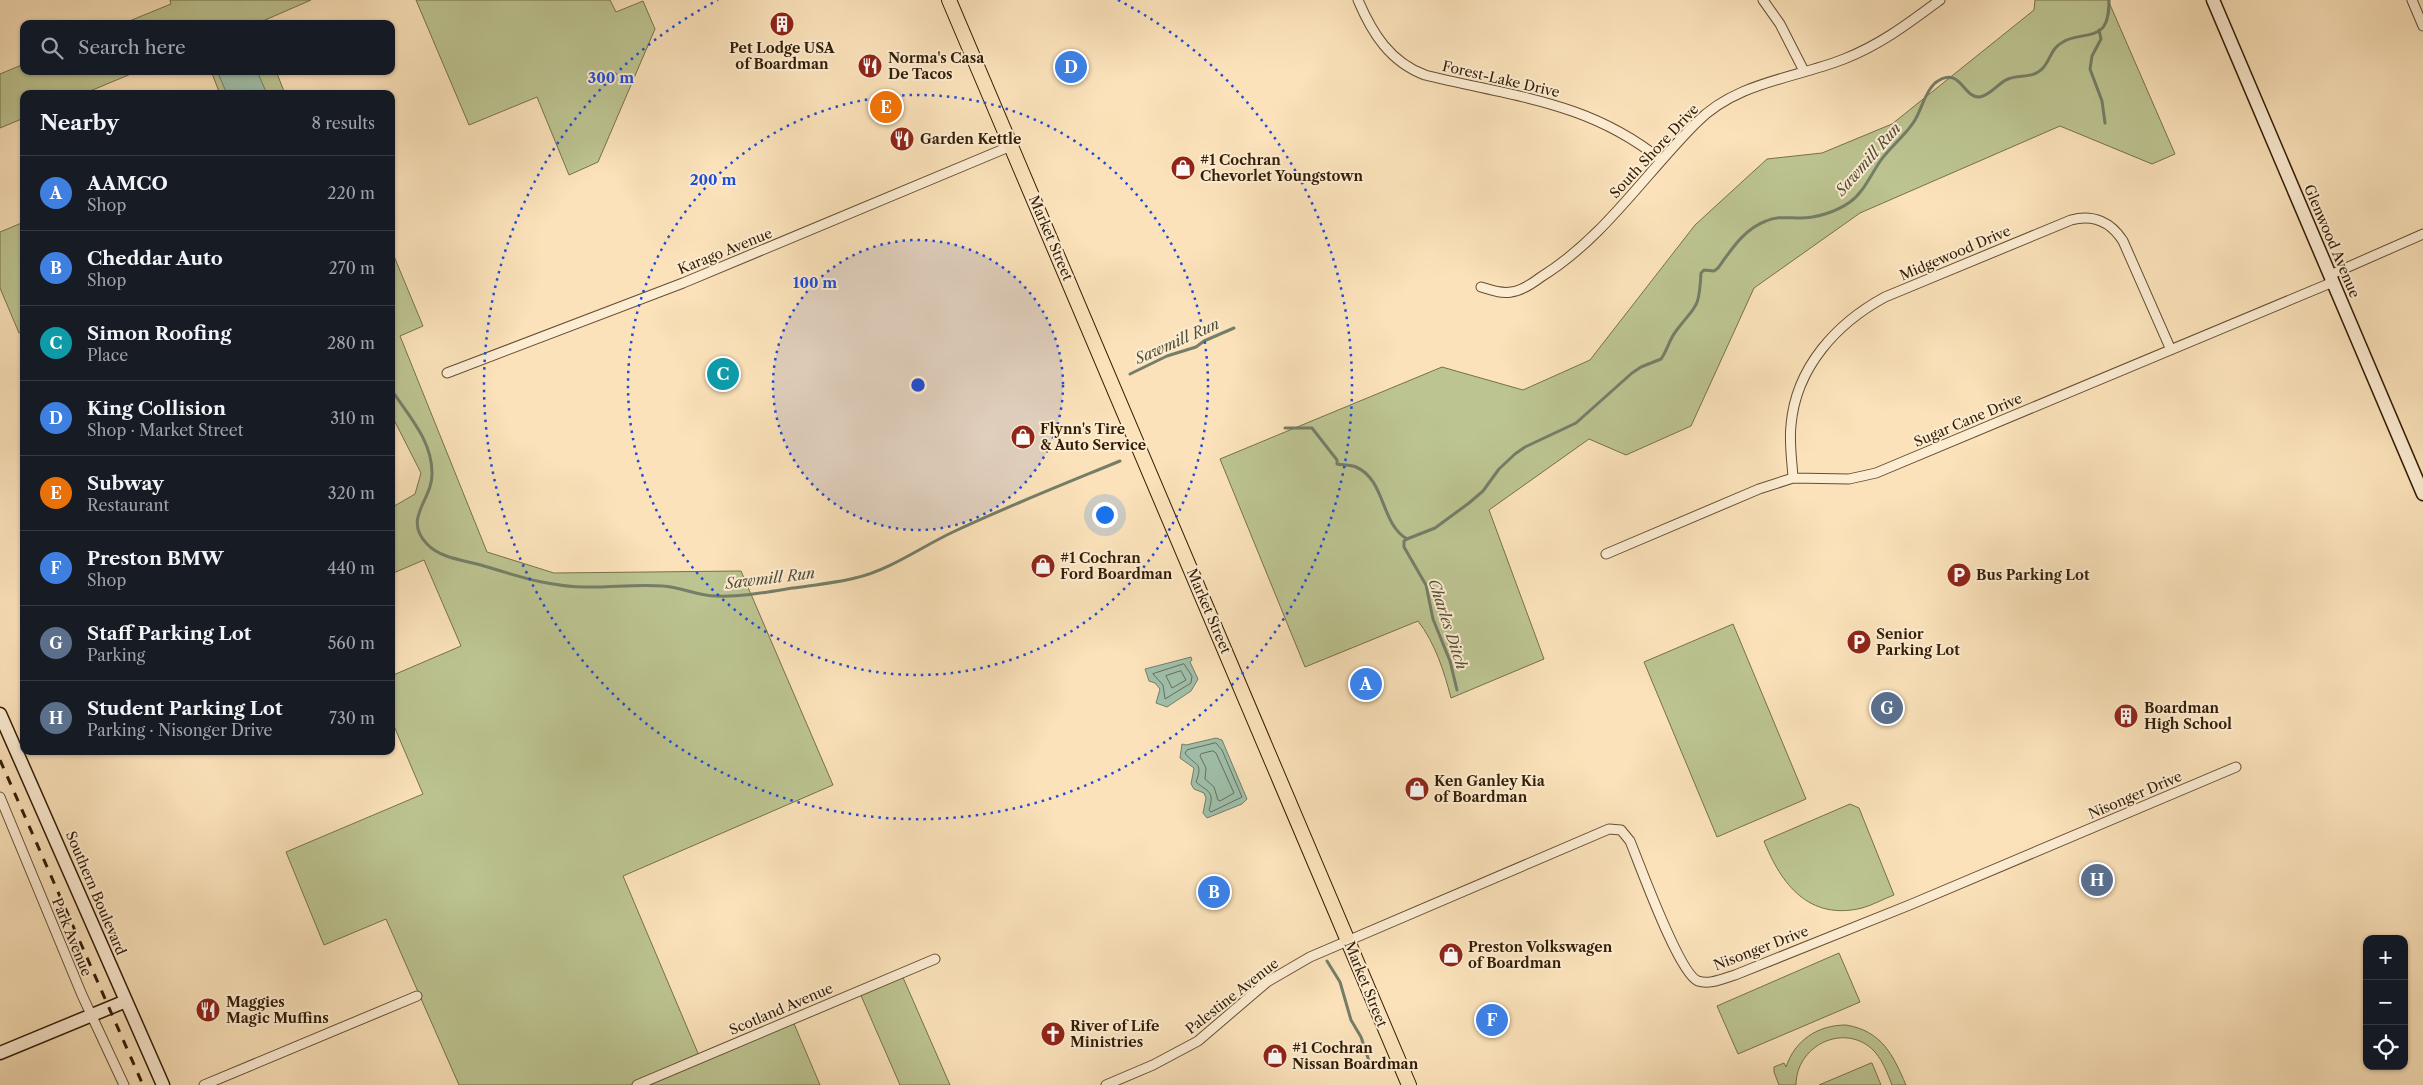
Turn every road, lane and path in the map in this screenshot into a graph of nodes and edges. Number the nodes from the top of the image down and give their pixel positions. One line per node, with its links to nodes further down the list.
1 (949, 0): 9 (main road, Market Street)
2 (1358, 0): 10 (street, Forest-Lake Drive)
3 (1763, 0): 8 (street)
4 (1940, 0): 8 (street, South Shore Drive)
5 (2213, 0): 12 (street, Glenwood Avenue)
6 (2412, 0): 7 (street)
7 (2423, 26)
8 (1804, 71): 10 (street, South Shore Drive)
9 (1011, 146): 15 (street, Karago Avenue); 22 (main road, Market Street)
10 (1661, 160): 13 (street, South Shore Drive)
11 (2423, 234): 12 (street, Sugar Cane Drive)
12 (2331, 279): 14 (street, Sugar Cane Drive); 17 (street, Glenwood Avenue)
13 (1481, 287)
14 (2170, 350): 16 (street, Sugar Cane Drive); 16 (street, Midgewood Drive)
15 (447, 373)
16 (1793, 478): 18 (street, Sugar Cane Drive)
17 (2423, 494)
18 (1606, 554)
19 (0, 714): 25 (street, Southern Boulevard)
20 (2236, 767): 22 (street, Nisonger Drive)
21 (0, 797): 26 (street, Park Avenue)
22 (1348, 941): 32 (street, Palestine Avenue); 33 (main road, Market Street)
23 (935, 959): 31 (street, Scotland Avenue)
24 (417, 996): 30 (street)
25 (126, 1001): 26 (street); 29 (street, Southern Boulevard)
26 (91, 1015): 27 (street); 28 (street, Park Avenue)
27 (0, 1053)
28 (124, 1085)
29 (163, 1085)
30 (204, 1085)
31 (637, 1085)
32 (1106, 1085)
33 (1408, 1085)

